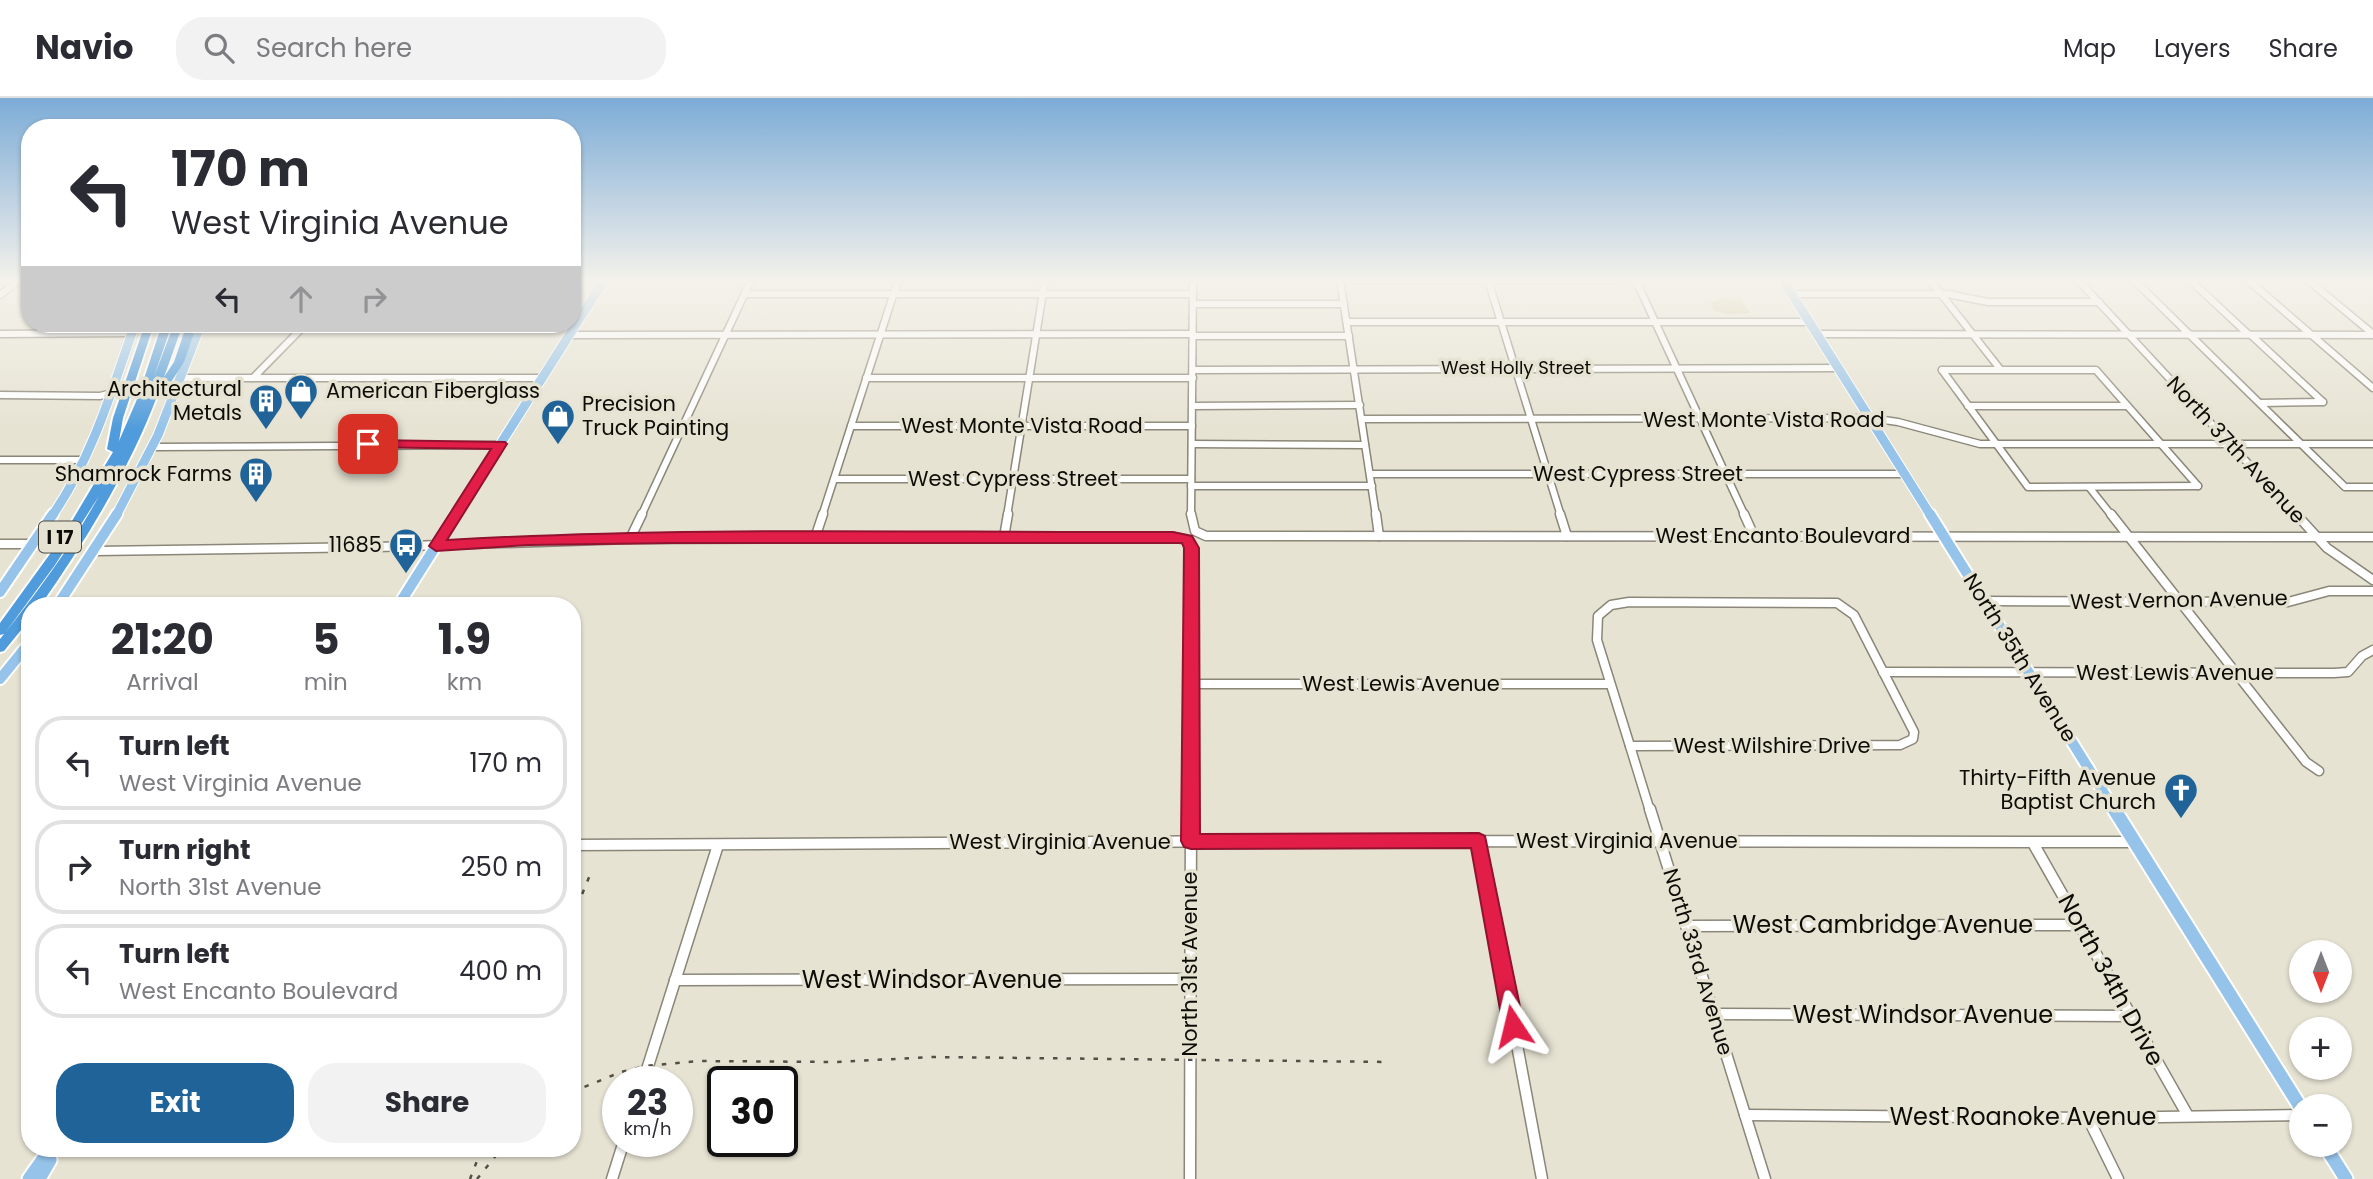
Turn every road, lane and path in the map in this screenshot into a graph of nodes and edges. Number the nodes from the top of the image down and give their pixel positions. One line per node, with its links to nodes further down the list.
1 (727, 330): 25 (street)
2 (881, 330): 26 (street)
3 (1037, 330): 33 (street)
4 (1193, 330): 34 (street)
5 (1349, 330): 37 (street)
6 (1504, 330): 39 (street)
7 (1659, 330): 40 (street)
8 (1815, 330): 27 (main road, North 35th Avenue)
9 (1970, 330): 28 (street)
10 (2125, 330): 29 (street, North 37th Avenue)
11 (2186, 330): 30 (street)
12 (2245, 330): 31 (street)
13 (2305, 330): 35 (street)
14 (22, 333): 24 (street)
15 (132, 333): 51 (main road)
16 (141, 333): 38 (highway)
17 (145, 333): 38 (highway)
18 (157, 333): 75 (highway, I 17)
19 (164, 333): 105 (highway)
20 (175, 333): 53 (highway, I 17)
21 (189, 333): 53 (highway)
22 (198, 333): 45 (main road)
23 (297, 333): 46 (street)
24 (0, 334)
25 (725, 334): 26 (street); 32 (street); 97 (street)
26 (880, 334): 33 (street); 48 (street)
27 (1817, 334): 28 (street); 41 (main road, North 35th Avenue)
28 (1973, 334): 29 (street); 43 (street)
29 (2128, 334): 30 (street); 71 (street, North 37th Avenue)
30 (2190, 334): 31 (street); 54 (street)
31 (2249, 334): 35 (street); 54 (street)
32 (569, 335): 47 (main road)
33 (1036, 335): 34 (street); 49 (street)
34 (1193, 335): 37 (street); 44 (street)
35 (2310, 335): 36 (street); 50 (street)
36 (2373, 335)
37 (1349, 336): 42 (street)
38 (138, 351): 75 (highway)
39 (1515, 368): 40 (street, West Holly Street); 42 (street, West Holly Street); 61 (street)
40 (1676, 368): 41 (street, West Holly Street); 62 (street)
41 (1839, 368): 59 (main road, North 35th Avenue)
42 (1354, 369): 44 (street, West Holly Street); 56 (street)
43 (2000, 369): 57 (street); 58 (street)
44 (1193, 374): 49 (street, West Holly Street); 55 (street)
45 (184, 378): 46 (street); 74 (main road)
46 (253, 378): 47 (street)
47 (542, 378): 67 (main road)
48 (866, 378): 49 (street, West Holly Street); 63 (street)
49 (1030, 378): 64 (street)
50 (2373, 388)
51 (112, 393): 52 (street); 77 (main road)
52 (0, 395)
53 (153, 399): 106 (highway, I 17)
54 (2261, 403): 66 (street)
55 (1193, 405): 56 (street); 65 (street)
56 (1360, 405): 60 (street)
57 (1968, 406): 58 (street); 69 (street)
58 (2127, 406): 70 (street)
59 (1870, 418): 62 (street, West Monte Vista Road); 69 (street, West Monte Vista Road); 80 (main road, North 35th Avenue)
60 (1362, 419): 61 (street, West Monte Vista Road); 73 (street)
61 (1531, 419): 62 (street, West Monte Vista Road); 79 (street)
62 (1700, 419): 81 (street)
63 (851, 426): 64 (street, West Monte Vista Road); 82 (street)
64 (1022, 426): 65 (street, West Monte Vista Road); 83 (street)
65 (1192, 426): 68 (street)
66 (2301, 443): 71 (street, West Monte Vista Road); 72 (street, West Monte Vista Road); 87 (street)
67 (500, 444): 74 (street); 100 (main road)
68 (1192, 444): 73 (street); 84 (street)
69 (1997, 444): 70 (street, West Monte Vista Road); 86 (street)
70 (2161, 444): 71 (street, West Monte Vista Road); 86 (street)
71 (2231, 444): 92 (street, North 37th Avenue)
72 (2373, 444)
73 (1366, 445): 78 (street)
74 (155, 447): 101 (main road)
75 (112, 449): 112 (highway, I 17)
76 (0, 460): 77 (street)
77 (83, 460): 99 (main road)
78 (1370, 474): 79 (street, West Cypress Street); 85 (street)
79 (1548, 474): 81 (street, West Cypress Street); 89 (street)
80 (1905, 474): 81 (street, West Cypress Street); 91 (main road, North 35th Avenue)
81 (1726, 475): 90 (street)
82 (835, 479): 83 (street, West Cypress Street); 96 (street)
83 (1013, 479): 84 (street, West Cypress Street); 93 (street)
84 (1191, 482): 85 (street, West Cypress Street); 88 (street, West Encanto Boulevard)
85 (1372, 486): 88 (street)
86 (2089, 486): 94 (street)
87 (2373, 487)
88 (1379, 536): 89 (street, West Encanto Boulevard)
89 (1567, 536): 90 (street, West Encanto Boulevard)
90 (1754, 536): 91 (street, West Encanto Boulevard)
91 (1944, 536): 94 (street, West Encanto Boulevard); 109 (main road, North 35th Avenue)
92 (2316, 536): 94 (street, West Encanto Boulevard); 95 (street, West Encanto Boulevard); 102 (street, North 37th Avenue)
93 (1004, 537): 96 (street); 124 (street, North 31st Avenue)
94 (2129, 537): 110 (street)
95 (2373, 537)
96 (815, 538): 97 (street)
97 (630, 539): 100 (street)
98 (0, 544): 99 (street)
99 (35, 544): 104 (main road)
100 (436, 546): 101 (street); 108 (main road)
101 (95, 551): 107 (main road)
102 (2373, 580)
103 (2373, 591): 110 (street, West Vernon Avenue)
104 (0, 592)
105 (25, 597)
106 (39, 597)
107 (63, 597)
108 (404, 597)
109 (1984, 601): 110 (street, West Vernon Avenue); 121 (main road, North 35th Avenue)
110 (2180, 601): 122 (street)
111 (21, 603): 115 (highway)
112 (0, 620)
113 (21, 622): 116 (highway)
114 (21, 623): 119 (highway)
115 (0, 631)
116 (0, 649)
117 (2373, 650): 122 (street, West Lewis Avenue)
118 (21, 653): 123 (main road)
119 (0, 654)
120 (1883, 672): 121 (street, West Lewis Avenue); 125 (street, North 33rd Avenue); 126 (street, West Wilshire Drive)
121 (2029, 673): 122 (street, West Lewis Avenue); 131 (main road, North 35th Avenue)
122 (2237, 674): 127 (street)
123 (0, 678)
124 (1191, 684): 125 (street, West Lewis Avenue); 128 (street, North 31st Avenue)
125 (1611, 684): 126 (street, North 33rd Avenue)
126 (1630, 746): 130 (street, North 33rd Avenue)
127 (2319, 771)
128 (1191, 841): 129 (street, West Virginia Avenue); 134 (street, West Virginia Avenue); 137 (street, North 31st Avenue)
129 (1479, 841): 130 (street, West Virginia Avenue); 155 (street)
130 (1660, 842): 132 (street, West Virginia Avenue); 136 (street, North 33rd Avenue)
131 (2136, 842): 132 (street, West Virginia Avenue); 142 (main road, North 35th Avenue)
132 (2034, 843): 135 (street, North 34th Drive)
133 (581, 845): 134 (street, West Virginia Avenue)
134 (718, 845): 138 (street)
135 (2080, 925): 136 (street, West Cambridge Avenue); 140 (street, North 34th Drive)
136 (1686, 926): 139 (street, North 33rd Avenue)
137 (1190, 979): 138 (street, West Windsor Avenue); 154 (street, North 31st Avenue)
138 (675, 980): 141 (street)
139 (1714, 1014): 140 (street, West Windsor Avenue); 143 (street, North 33rd Avenue)
140 (2131, 1016): 145 (street, North 34th Drive)
141 (648, 1066)
142 (2292, 1094)
143 (1745, 1115): 146 (street, West Roanoke Avenue); 156 (street, North 33rd Avenue)
144 (2289, 1115): 145 (street, West Roanoke Avenue)
145 (2188, 1116): 146 (street, West Roanoke Avenue)
146 (2088, 1118): 157 (street)
147 (45, 1157): 151 (main road)
148 (52, 1157): 152 (main road)
149 (619, 1157): 153 (street)
150 (2333, 1157): 158 (main road)
151 (29, 1179)
152 (40, 1179)
153 (612, 1179)
154 (1190, 1179)
155 (1542, 1179)
156 (1765, 1179)
157 (2118, 1179)
158 (2346, 1179)

